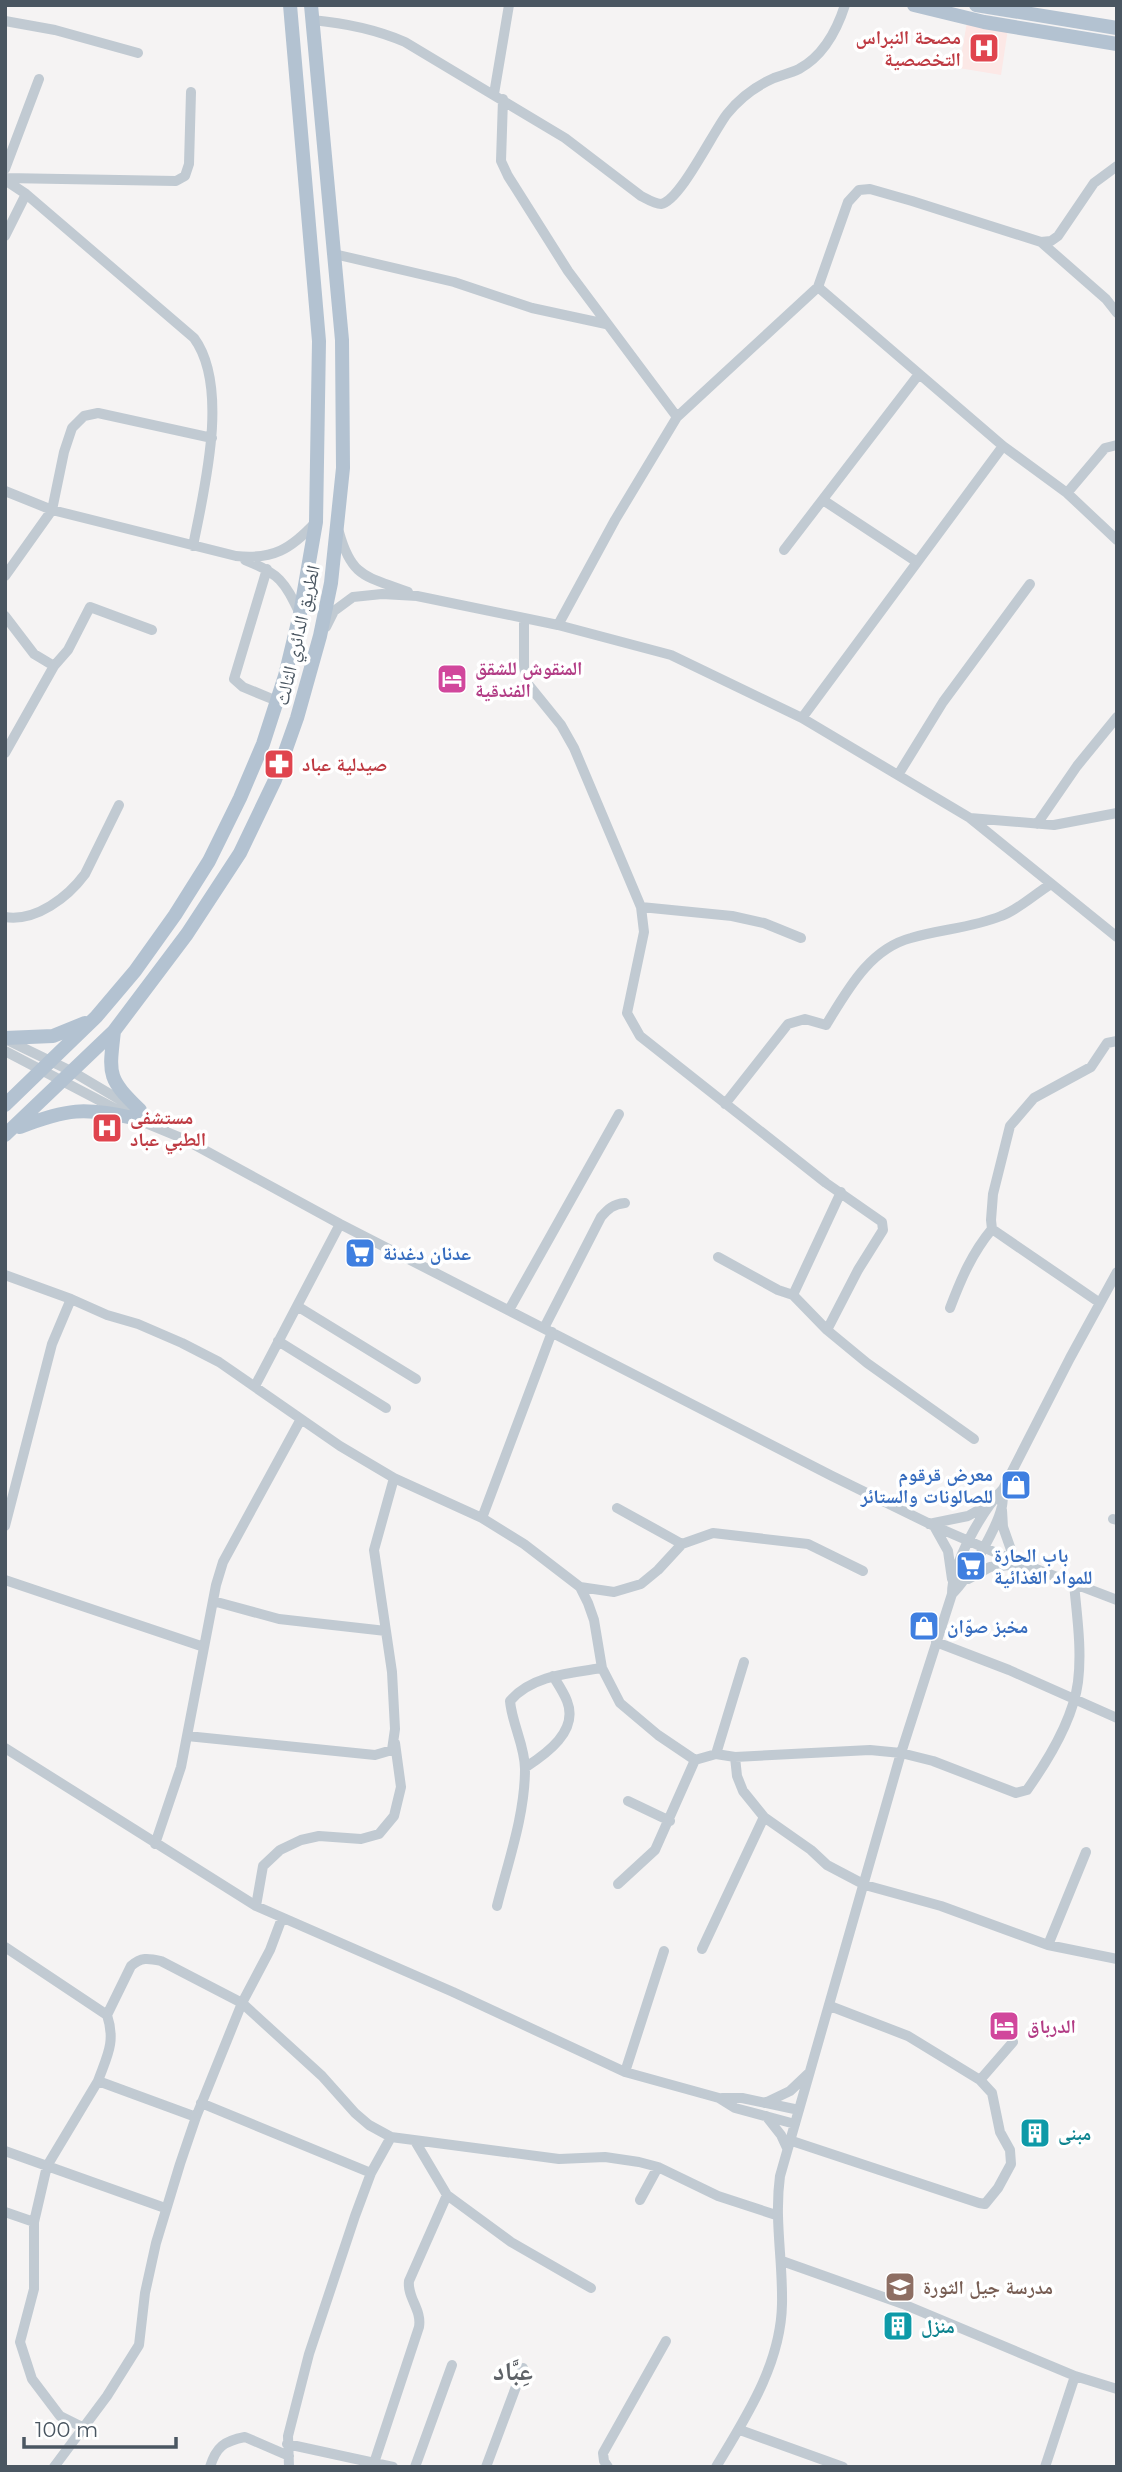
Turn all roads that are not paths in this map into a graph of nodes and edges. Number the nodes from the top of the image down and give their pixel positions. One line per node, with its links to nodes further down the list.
1 (290, 5): 33 (main road, الطريق الدائري الثالث)
2 (509, 5): 13 (street)
3 (845, 5): 13 (street)
4 (914, 5): 9 (main road)
5 (976, 5): 8 (main road)
6 (312, 13): 13 (street); 20 (main road, الطريق الدائري الثالث)
7 (5, 21): 10 (street)
8 (1117, 28)
9 (1117, 44)
10 (138, 53)
11 (39, 79): 15 (street)
12 (191, 92): 16 (street)
13 (498, 97): 23 (street)
14 (1117, 166): 19 (street)
15 (5, 169)
16 (5, 179): 17 (street)
17 (26, 194): 18 (street); 26 (street)
18 (5, 236)
19 (1041, 242): 21 (street); 22 (street)
20 (334, 254): 23 (street); 34 (main road, الطريق الدائري الثالث)
21 (818, 287): 24 (street); 25 (street)
22 (1117, 313)
23 (606, 324): 25 (street)
24 (919, 374): 28 (street); 31 (street)
25 (677, 417): 47 (street)
26 (212, 438): 32 (street); 36 (street)
27 (1117, 445): 30 (street)
28 (1003, 446): 30 (street); 39 (street)
29 (5, 491): 32 (street)
30 (1067, 493): 35 (street)
31 (823, 499): 37 (street); 39 (street)
32 (52, 510): 36 (street); 41 (street)
33 (316, 522): 38 (street); 44 (main road, الطريق الدائري الثالث)
34 (338, 528): 43 (street); 49 (main road, الطريق الدائري الثالث)
35 (1117, 540)
36 (193, 546): 38 (street)
37 (785, 550)
38 (236, 556): 40 (street)
39 (917, 562): 53 (street)
40 (267, 569): 44 (street); 51 (street)
41 (5, 576)
42 (1030, 584): 55 (street)
43 (418, 596): 46 (street); 49 (street)
44 (300, 614): 51 (main road, الطريق الدائري الثالث)
45 (5, 616): 50 (street)
46 (524, 618): 47 (street); 61 (street)
47 (558, 625): 53 (street)
48 (152, 630): 50 (street)
49 (320, 636): 66 (main road, الطريق الدائري الثالث)
50 (54, 666): 54 (street)
51 (277, 701): 65 (main road, الطريق الدائري الثالث)
52 (1117, 717): 59 (street)
53 (802, 719): 55 (street)
54 (5, 754)
55 (898, 775): 58 (street)
56 (119, 805): 62 (street)
57 (1117, 813): 59 (street)
58 (970, 818): 59 (street); 60 (street)
59 (1037, 824)
60 (1051, 884): 63 (street); 73 (street)
61 (641, 906): 64 (street); 73 (street)
62 (5, 917)
63 (1117, 937)
64 (801, 938)
65 (96, 1017): 67 (main road); 70 (main road, الطريق الدائري الثالث)
66 (114, 1031): 71 (main road, الطريق الدائري الثالث); 75 (main road)
67 (5, 1038): 70 (street)
68 (1117, 1041): 81 (street)
69 (5, 1051): 70 (street)
70 (47, 1066): 71 (street); 72 (street); 74 (main road, الطريق الدائري الثالث)
71 (73, 1072): 72 (main road, الطريق الدائري الثالث); 75 (street)
72 (62, 1083): 75 (street); 77 (main road, الطريق الدائري الثالث)
73 (725, 1104): 78 (street)
74 (5, 1105)
75 (136, 1114): 77 (main road); 80 (street)
76 (619, 1114): 90 (street)
77 (7, 1133)
78 (841, 1192): 85 (street); 92 (street)
79 (625, 1203): 91 (street)
80 (340, 1224): 88 (street); 90 (street)
81 (992, 1229): 87 (street); 89 (street)
82 (718, 1257): 85 (street)
83 (1117, 1272): 87 (street)
84 (5, 1275): 86 (street)
85 (793, 1295): 92 (street)
86 (71, 1299): 95 (street); 106 (street)
87 (1100, 1303): 100 (street)
88 (297, 1306): 93 (street); 94 (street)
89 (950, 1308)
90 (509, 1310): 91 (street)
91 (548, 1330): 104 (street); 105 (street)
92 (827, 1330): 98 (street)
93 (278, 1341): 95 (street); 96 (street)
94 (416, 1379)
95 (255, 1386): 97 (street)
96 (386, 1408)
97 (301, 1419): 99 (street); 117 (street)
98 (974, 1439)
99 (394, 1478): 104 (street); 118 (street)
100 (1003, 1489): 101 (street); 102 (street)
101 (991, 1502): 105 (street); 107 (street)
102 (1002, 1507): 109 (street); 110 (street)
103 (617, 1508): 108 (street)
104 (482, 1518): 114 (street)
105 (931, 1525): 107 (street); 115 (street)
106 (5, 1526)
107 (970, 1541): 109 (street); 115 (street)
108 (682, 1544): 111 (street); 114 (street)
109 (984, 1547): 110 (street); 115 (street)
110 (1019, 1563): 113 (street); 115 (street)
111 (863, 1571)
112 (5, 1580): 120 (street)
113 (1074, 1584): 116 (street); 124 (street)
114 (580, 1587): 122 (street)
115 (955, 1587): 119 (street)
116 (1117, 1600)
117 (213, 1601): 118 (street); 120 (street)
118 (386, 1631): 127 (street)
119 (936, 1642): 124 (street); 130 (street)
120 (204, 1647): 126 (street)
121 (744, 1662): 129 (street)
122 (602, 1668): 123 (street); 132 (street)
123 (554, 1676): 133 (street); 133 (street)
124 (1074, 1699): 125 (street); 130 (street)
125 (1117, 1718)
126 (187, 1736): 127 (street); 137 (street)
127 (394, 1741): 141 (street)
128 (5, 1748): 137 (street)
129 (716, 1754): 131 (street); 132 (street)
130 (901, 1754): 131 (street); 140 (street)
131 (735, 1757): 135 (street)
132 (695, 1760): 136 (street)
133 (526, 1767): 142 (street)
134 (628, 1801): 136 (street)
135 (764, 1817): 140 (street); 146 (street)
136 (670, 1821): 139 (street)
137 (156, 1844): 141 (street)
138 (1087, 1852): 144 (street)
139 (618, 1884)
140 (865, 1885): 144 (street); 150 (street)
141 (256, 1906): 143 (street)
142 (497, 1906)
143 (282, 1918): 149 (street); 154 (street)
144 (1048, 1945): 148 (street)
145 (5, 1947): 151 (street)
146 (702, 1949)
147 (664, 1951): 154 (street)
148 (1117, 1959)
149 (242, 2003): 151 (street); 158 (street); 164 (street)
150 (830, 2006): 153 (street); 155 (street)
151 (107, 2015): 156 (street)
152 (995, 2024): 155 (street)
153 (811, 2071): 159 (street); 160 (street)
154 (625, 2072): 157 (street)
155 (980, 2080): 166 (street)
156 (98, 2081): 162 (street); 168 (street)
157 (719, 2098): 159 (street); 161 (street)
158 (201, 2103): 162 (street); 170 (street)
159 (765, 2103): 160 (street)
160 (799, 2110): 163 (street)
161 (766, 2116): 163 (street); 166 (street)
162 (196, 2117): 173 (street)
163 (795, 2124): 166 (street)
164 (391, 2137): 165 (street); 170 (street)
165 (415, 2141): 169 (street); 171 (street)
166 (788, 2144): 175 (street)
167 (5, 2151): 168 (street)
168 (47, 2166): 173 (street); 176 (street)
169 (658, 2167): 172 (street); 175 (street)
170 (371, 2173): 186 (street)
171 (447, 2195): 178 (street); 187 (street)
172 (640, 2200)
173 (165, 2208): 184 (street)
174 (5, 2212): 176 (street)
175 (776, 2215): 177 (street)
176 (34, 2222): 184 (street)
177 (782, 2261): 182 (street); 185 (street)
178 (591, 2288)
179 (666, 2341): 193 (street)
180 (452, 2365): 191 (street)
181 (523, 2368): 192 (street)
182 (1075, 2376): 183 (street); 196 (street)
183 (1117, 2389)
184 (84, 2428): 188 (street)
185 (740, 2430): 194 (street); 195 (street)
186 (288, 2456): 187 (street); 189 (street)
187 (374, 2463): 190 (street)
188 (54, 2467)
189 (209, 2467)
190 (393, 2467)
191 (415, 2467)
192 (486, 2467)
193 (608, 2467)
194 (716, 2467)
195 (843, 2467)
196 (1045, 2467)

